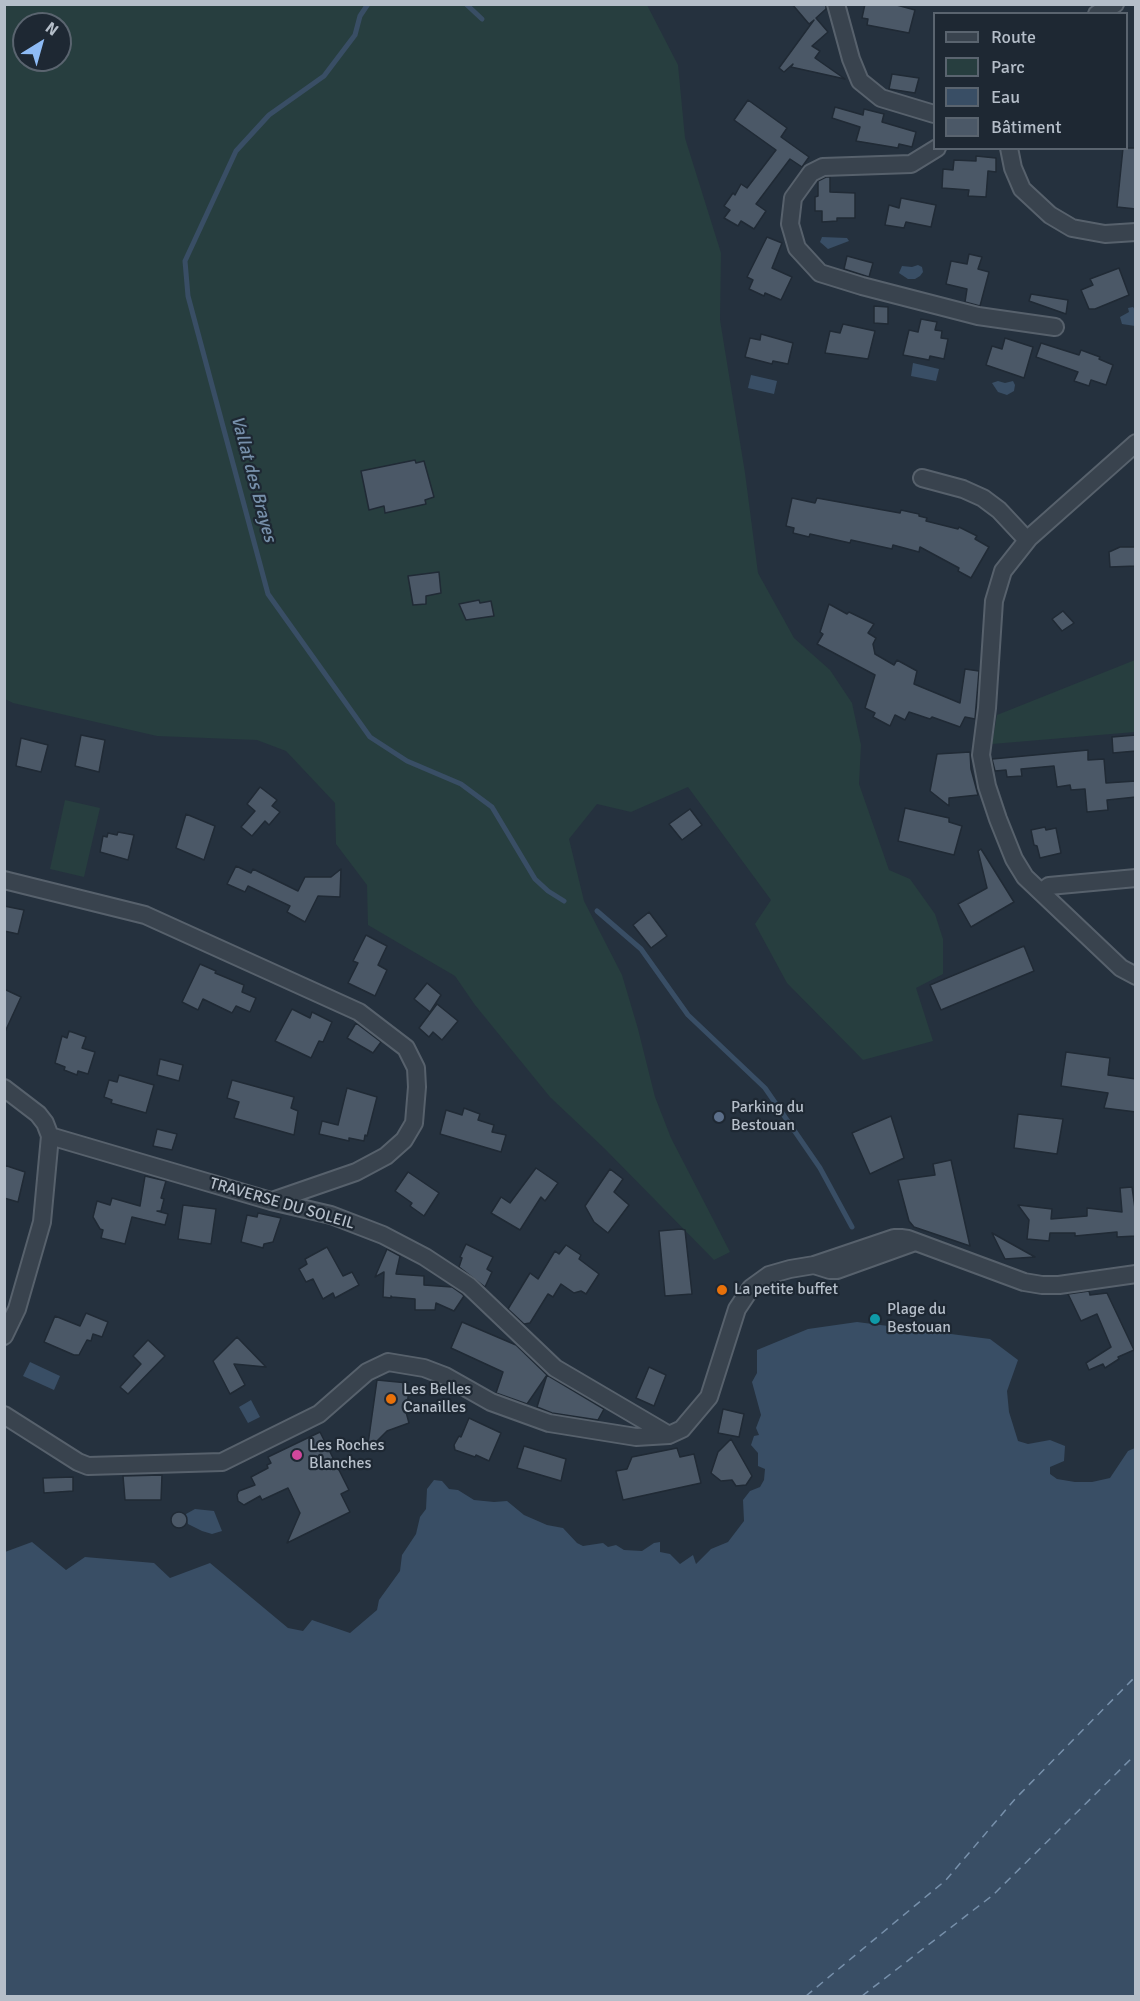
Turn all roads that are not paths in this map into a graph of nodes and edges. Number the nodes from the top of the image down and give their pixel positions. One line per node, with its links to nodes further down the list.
1 (836, 4): 4 (street)
2 (1115, 4): 3 (street)
3 (1101, 12)
4 (933, 114)
5 (934, 150): 8 (street)
6 (1009, 150): 7 (street)
7 (1136, 232)
8 (1055, 327)
9 (1136, 443): 11 (street)
10 (922, 478): 11 (street)
11 (1027, 540): 14 (street)
12 (1136, 878): 14 (street)
13 (4, 880): 18 (street)
14 (1041, 892): 15 (street)
15 (1136, 976)
16 (4, 1088): 17 (street)
17 (50, 1136): 18 (street, TRAVERSE DU SOLEIL); 20 (street)
18 (271, 1201): 22 (street, TRAVERSE DU SOLEIL)
19 (1136, 1274): 22 (street)
20 (7, 1330)
21 (4, 1415): 22 (street)
22 (669, 1435)

